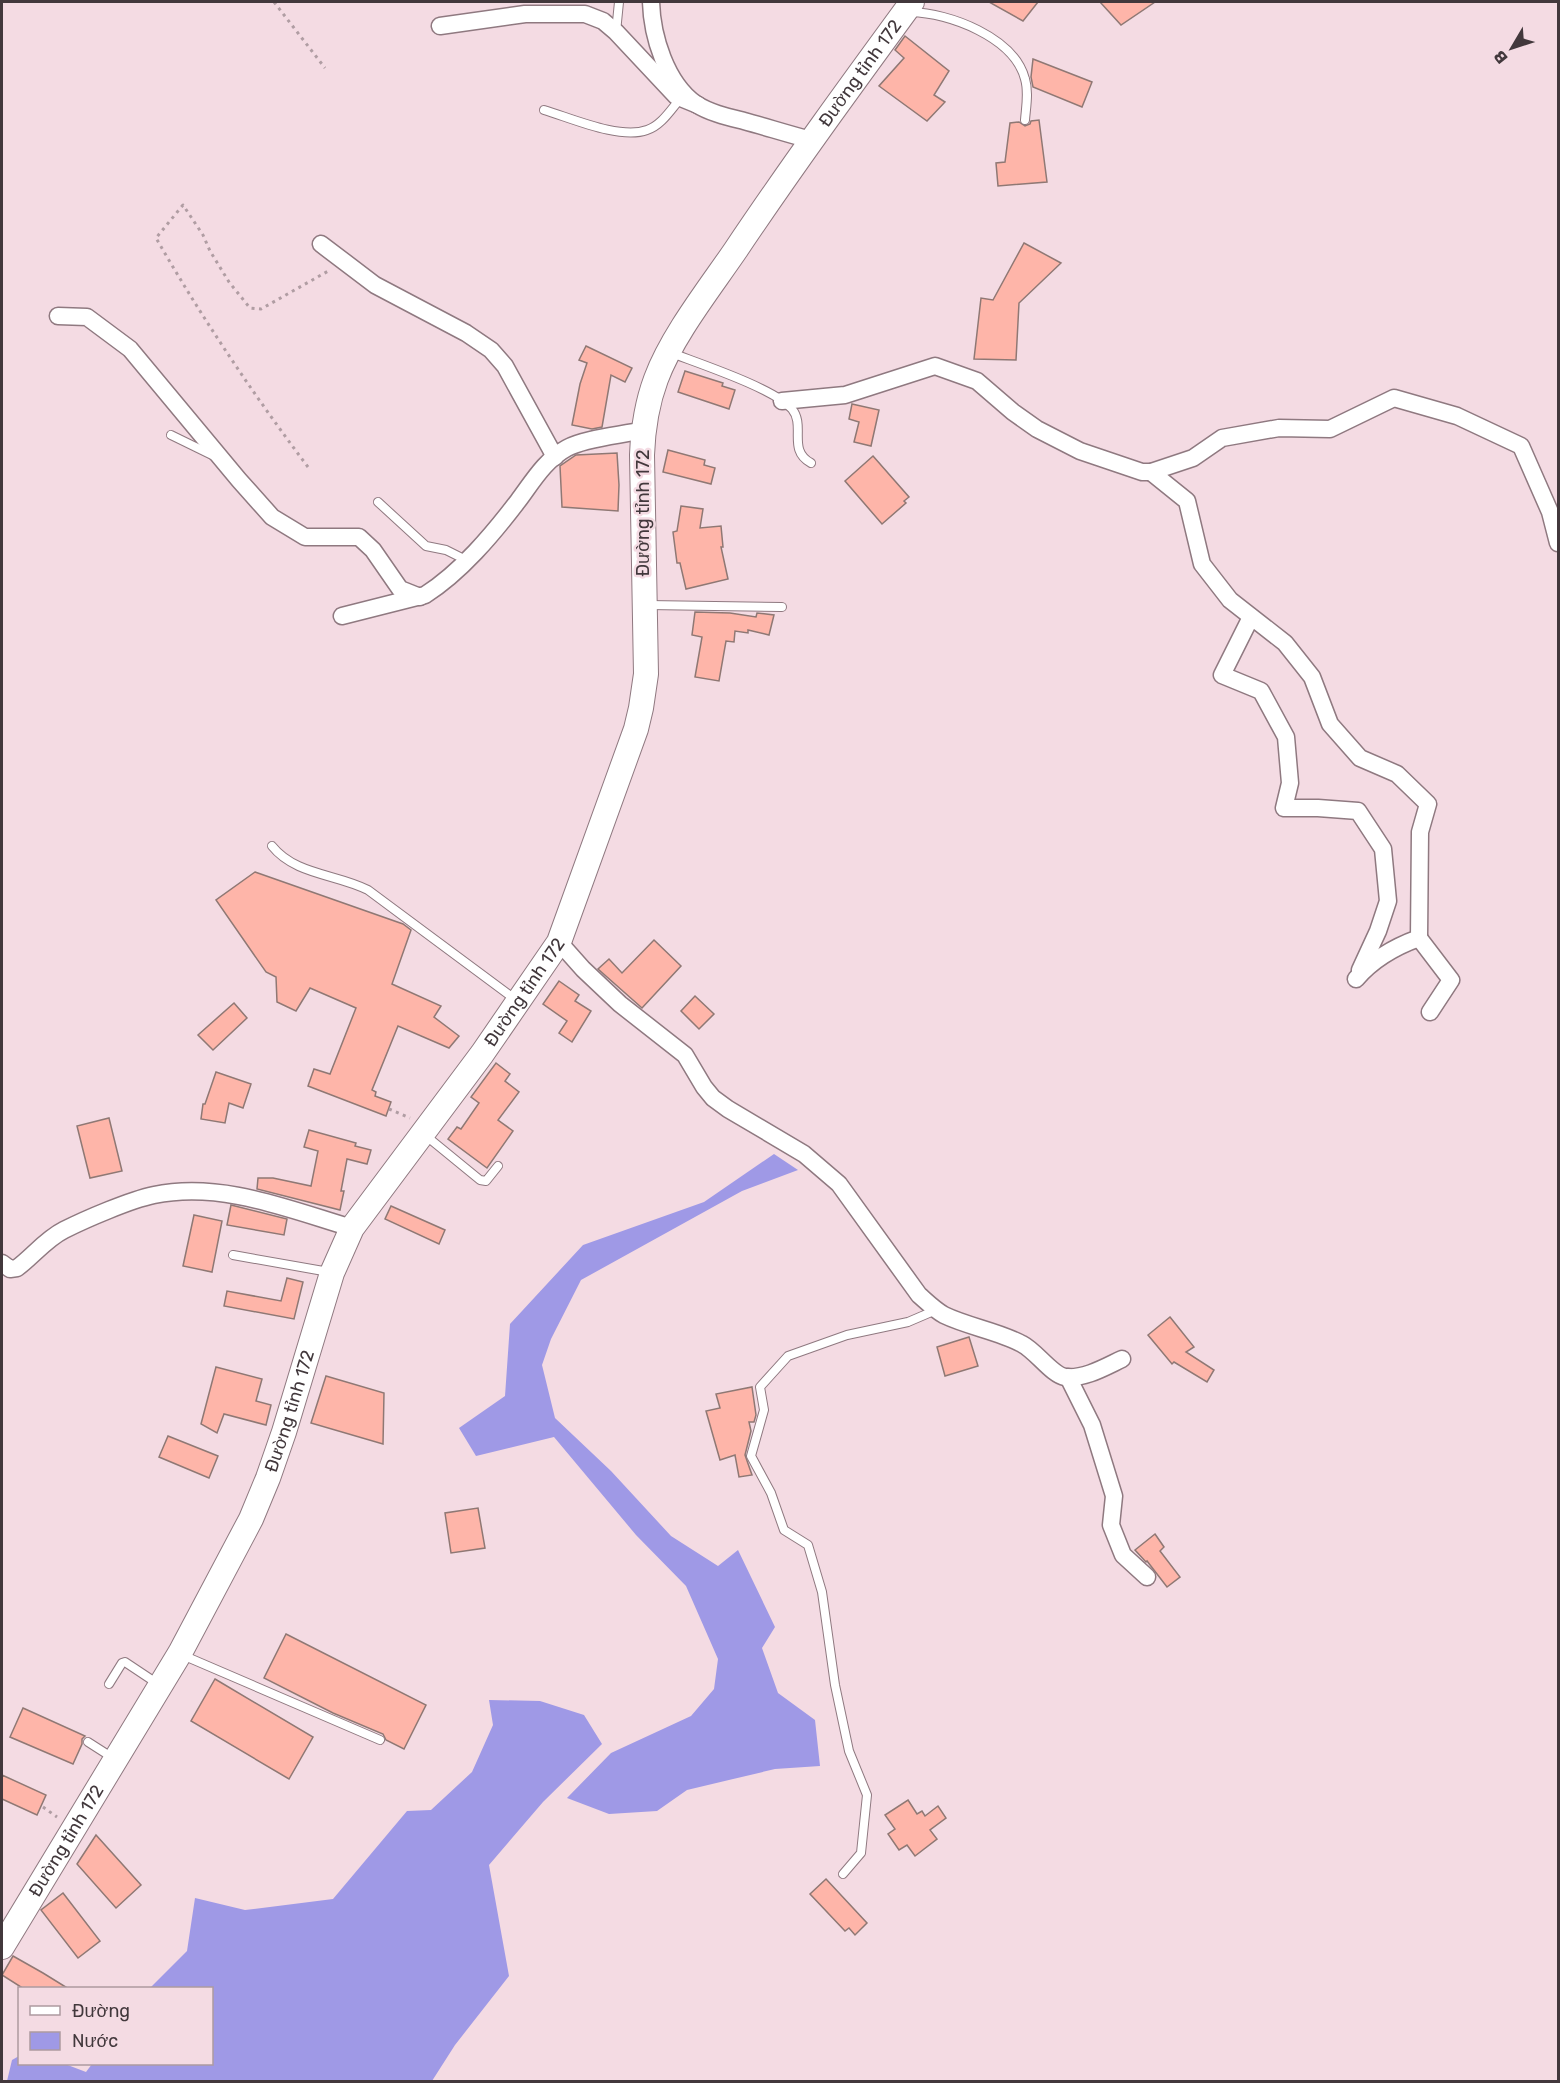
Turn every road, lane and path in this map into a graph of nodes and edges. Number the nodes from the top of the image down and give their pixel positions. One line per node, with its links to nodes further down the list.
1 (274, 2): 7 (path)
2 (619, 2): 6 (lane)
3 (651, 2): 9 (street)
4 (908, 7): 11 (lane); 12 (main road, Đường tỉnh 172)
5 (440, 26): 6 (street)
6 (616, 32): 8 (street)
7 (325, 68)
8 (681, 98): 9 (street); 10 (lane)
9 (698, 105): 12 (street)
10 (544, 110)
11 (1025, 120)
12 (811, 140): 16 (main road, Đường tỉnh 172)
13 (321, 244): 14 (street)
14 (344, 261): 20 (street); 23 (path)
15 (58, 316): 21 (street)
16 (669, 352): 17 (lane); 18 (main road, Đường tỉnh 172)
17 (782, 401): 22 (lane); 24 (street)
18 (643, 430): 20 (street); 29 (main road, Đường tỉnh 172)
19 (171, 435): 21 (lane)
20 (555, 457): 27 (street)
21 (223, 460): 28 (street)
22 (811, 463)
23 (308, 467)
24 (1151, 472): 26 (street); 32 (street)
25 (378, 502): 27 (lane)
26 (1558, 543)
27 (466, 560): 28 (street)
28 (420, 597): 31 (street)
29 (644, 605): 30 (lane); 35 (main road, Đường tỉnh 172)
30 (782, 608)
31 (342, 616)
32 (1251, 616): 34 (street); 34 (street)
33 (272, 846): 36 (lane)
34 (1419, 938): 37 (street)
35 (559, 942): 36 (main road, Đường tỉnh 172); 44 (street)
36 (518, 1002): 38 (main road, Đường tỉnh 172)
37 (1430, 1012)
38 (422, 1133): 39 (lane); 40 (main road, Đường tỉnh 172)
39 (498, 1166)
40 (352, 1228): 42 (street); 43 (main road, Đường tỉnh 172)
41 (232, 1255): 43 (lane)
42 (2, 1263)
43 (332, 1273): 48 (main road, Đường tỉnh 172)
44 (937, 1310): 46 (street); 54 (lane)
45 (1122, 1359): 46 (street)
46 (1068, 1377): 47 (street)
47 (1147, 1577)
48 (180, 1653): 50 (main road, Đường tỉnh 172); 51 (lane)
49 (109, 1684): 50 (lane)
50 (160, 1686): 53 (main road, Đường tỉnh 172)
51 (380, 1740)
52 (88, 1742): 53 (lane)
53 (116, 1760): 55 (main road, Đường tỉnh 172)
54 (843, 1874)
55 (2, 1947)

